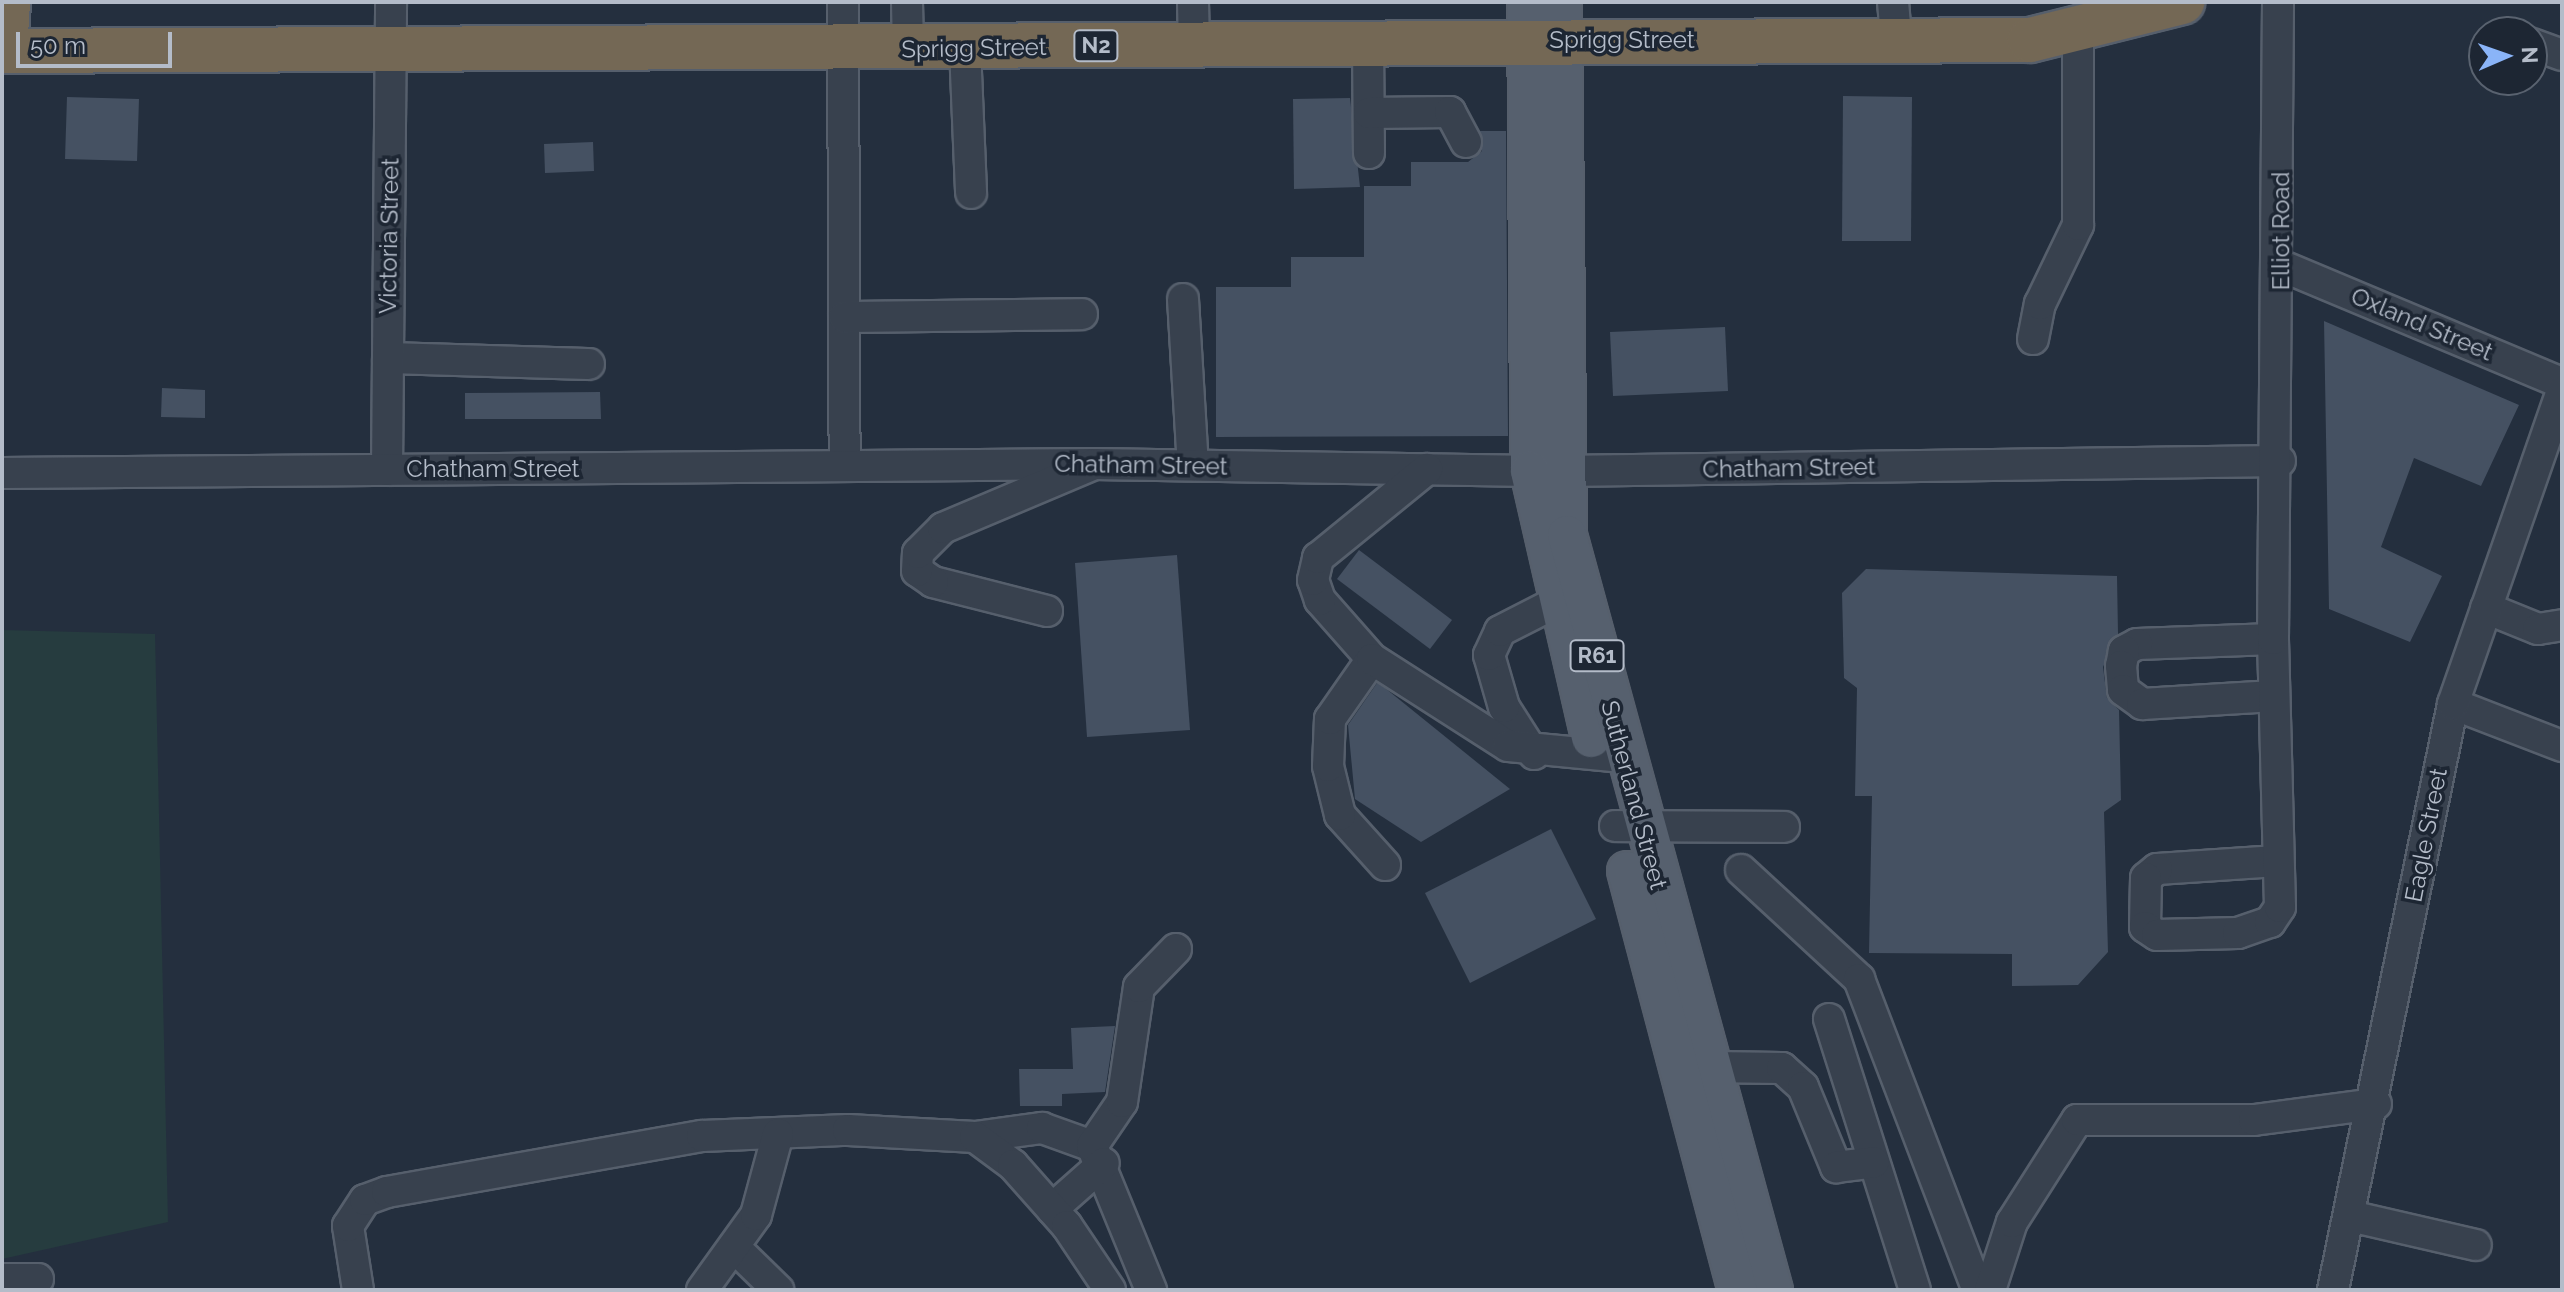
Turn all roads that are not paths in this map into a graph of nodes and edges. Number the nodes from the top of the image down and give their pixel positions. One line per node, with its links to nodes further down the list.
1 (8, 2): 16 (highway, N2)
2 (843, 2): 15 (street)
3 (907, 2): 14 (street)
4 (1193, 2): 12 (street)
5 (2182, 2): 9 (highway, Sprigg Street / N2)
6 (2278, 2): 21 (street, Elliot Road)
7 (1544, 21): 8 (highway, Sprigg Street / N2); 11 (highway, Sprigg Street / N2); 36 (main road, Sutherland Street / R61)
8 (1894, 21): 9 (highway, Sprigg Street / N2)
9 (2069, 22): 25 (street)
10 (391, 23): 15 (highway, Sprigg Street / N2); 16 (highway, Sprigg Street / N2); 26 (street, Victoria Street)
11 (1368, 42): 12 (highway, Sprigg Street / N2); 17 (street)
12 (1194, 45): 13 (highway, Sprigg Street / N2)
13 (965, 48): 14 (highway, Sprigg Street / N2); 20 (street)
14 (908, 49): 15 (highway, Sprigg Street / N2)
15 (843, 50): 24 (street)
16 (3, 54)
17 (1369, 113): 18 (street); 19 (street)
18 (1466, 142)
19 (1369, 153)
20 (971, 193)
21 (2282, 266): 28 (street, Oxland Street); 30 (street, Elliot Road)
22 (1183, 299): 32 (street)
23 (1082, 314): 24 (street)
24 (844, 317): 33 (street)
25 (2033, 339)
26 (388, 358): 27 (street); 35 (street, Victoria Street)
27 (589, 364)
28 (2562, 383)
29 (2562, 391): 39 (street, Eagle Street)
30 (2280, 461): 36 (street, Chatham Street); 42 (street, Elliot Road)
31 (1094, 464): 32 (street, Chatham Street); 33 (street, Chatham Street); 40 (street)
32 (1193, 465): 34 (street, Chatham Street)
33 (845, 466): 35 (street, Chatham Street)
34 (1427, 469): 36 (street, Chatham Street); 43 (street)
35 (387, 470): 37 (street, Chatham Street)
36 (1546, 471): 38 (main road, Sutherland Street / R61); 48 (main road, Sutherland Street / R61)
37 (2, 473)
38 (1555, 603): 47 (street); 48 (main road, Sutherland Street / R61)
39 (2486, 608): 41 (street); 45 (street, Eagle Street)
40 (1047, 611)
41 (2562, 625)
42 (2273, 639): 44 (street, Elliot Road); 44 (street)
43 (1372, 659): 47 (street); 52 (street)
44 (2274, 696): 51 (street, Elliot Road)
45 (2453, 704): 46 (street); 57 (street, Eagle Street)
46 (2562, 746)
47 (1534, 754): 48 (street)
48 (1610, 757): 49 (main road, Sutherland Street / R61)
49 (1628, 826): 50 (street); 56 (main road, Sutherland Street / R61); 73 (main road, Sutherland Street / R61)
50 (1784, 827)
51 (2277, 861): 51 (street, Elliot Road)
52 (1385, 865)
53 (1741, 870): 76 (street)
54 (1176, 949): 60 (street)
55 (1829, 1019): 61 (street)
56 (1710, 1067): 61 (street); 74 (main road, Sutherland Street / R61)
57 (2376, 1104): 63 (street, Eagle Street); 77 (street)
58 (778, 1134): 59 (street); 65 (street); 68 (street)
59 (975, 1137): 60 (street); 62 (street)
60 (1098, 1155): 62 (street); 72 (street)
61 (1874, 1162): 75 (street)
62 (1052, 1209): 71 (street)
63 (2350, 1216): 64 (street); 78 (street, Eagle Street)
64 (2476, 1245)
65 (734, 1247): 69 (street); 70 (street)
66 (2, 1279): 67 (street)
67 (38, 1279)
68 (358, 1290)
69 (702, 1290)
70 (778, 1290)
71 (1110, 1290)
72 (1151, 1290)
73 (1738, 1290)
74 (1773, 1290)
75 (1915, 1290)
76 (1978, 1290)
77 (1990, 1290)
78 (2333, 1290)

